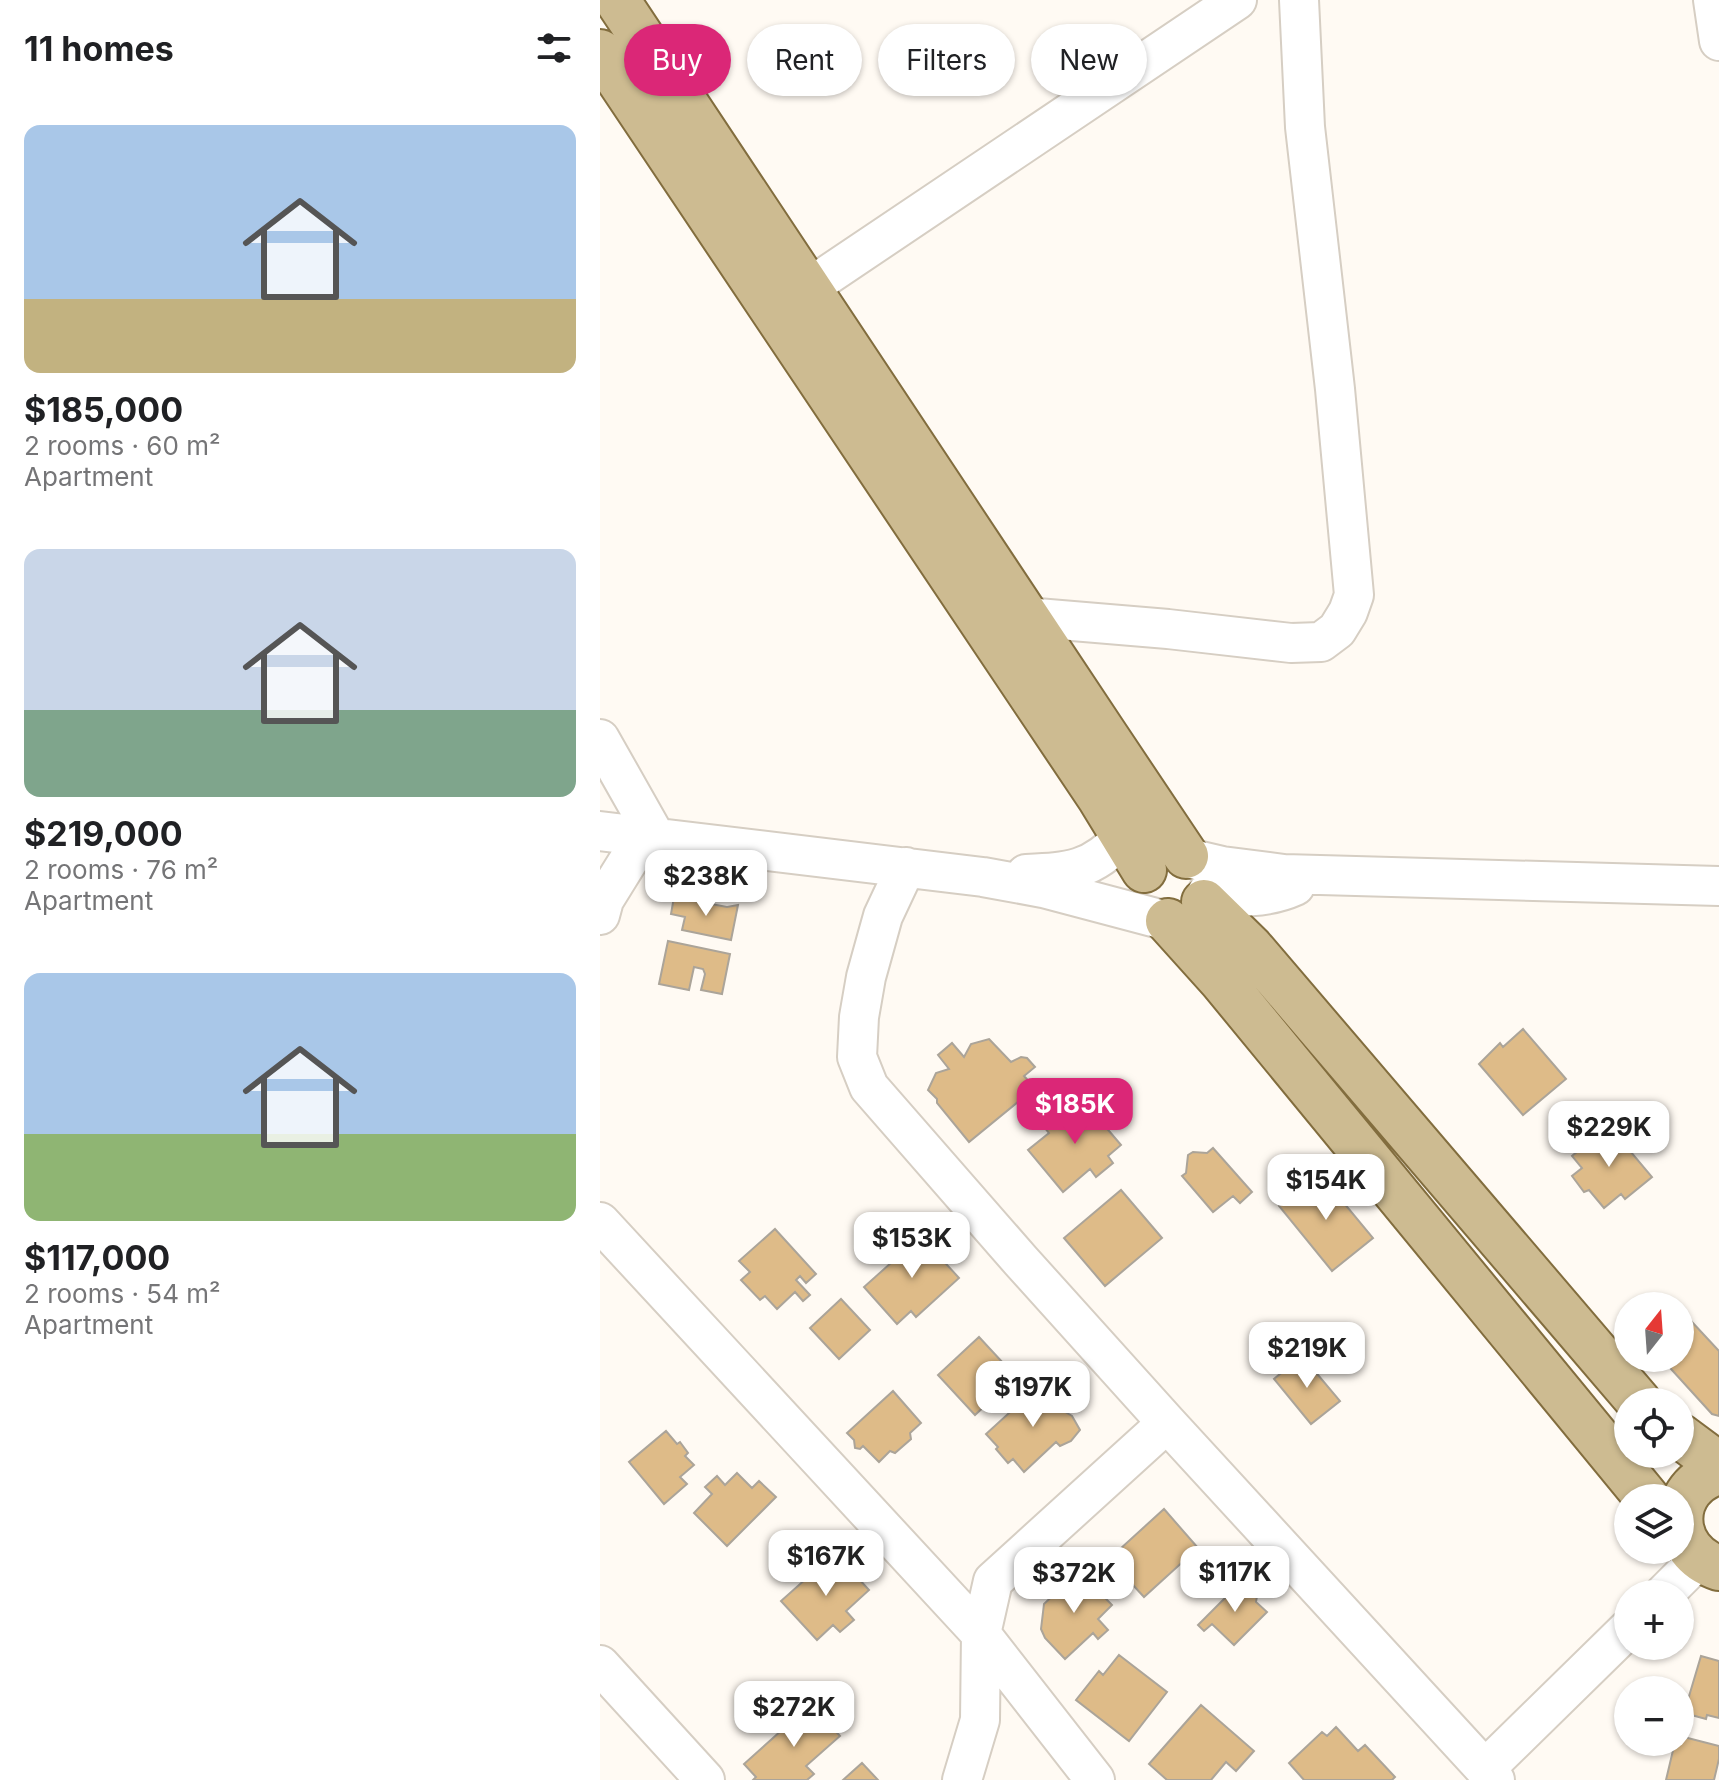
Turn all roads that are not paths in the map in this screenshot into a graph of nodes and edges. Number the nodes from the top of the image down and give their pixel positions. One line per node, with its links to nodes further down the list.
1 (609, 0): 6 (main road)
2 (617, 0): 9 (main road)
3 (1237, 0): 9 (street)
4 (1299, 0): 10 (street)
5 (1713, 0): 7 (street)
6 (600, 6)
7 (1719, 41)
8 (600, 52): 14 (main road)
9 (810, 287): 10 (main road)
10 (1025, 617): 18 (main road)
11 (600, 739): 13 (street)
12 (600, 831): 13 (street)
13 (656, 838): 15 (street); 19 (street)
14 (1134, 854): 16 (street); 18 (main road)
15 (906, 867): 16 (street); 22 (street)
16 (983, 877): 18 (street)
17 (1719, 886): 18 (street)
18 (1186, 892): 21 (main road); 26 (main road)
19 (600, 915)
20 (600, 1222): 29 (street)
21 (1627, 1388)
22 (1167, 1423): 29 (street); 32 (street)
23 (1694, 1446): 24 (main road)
24 (1719, 1465)
25 (1719, 1472): 27 (main road)
26 (1635, 1484)
27 (1696, 1550): 28 (street)
28 (1674, 1580)
29 (981, 1634): 34 (street); 35 (street)
30 (1614, 1644): 32 (street)
31 (600, 1665): 33 (street)
32 (1490, 1774)
33 (705, 1780)
34 (962, 1780)
35 (1095, 1780)

